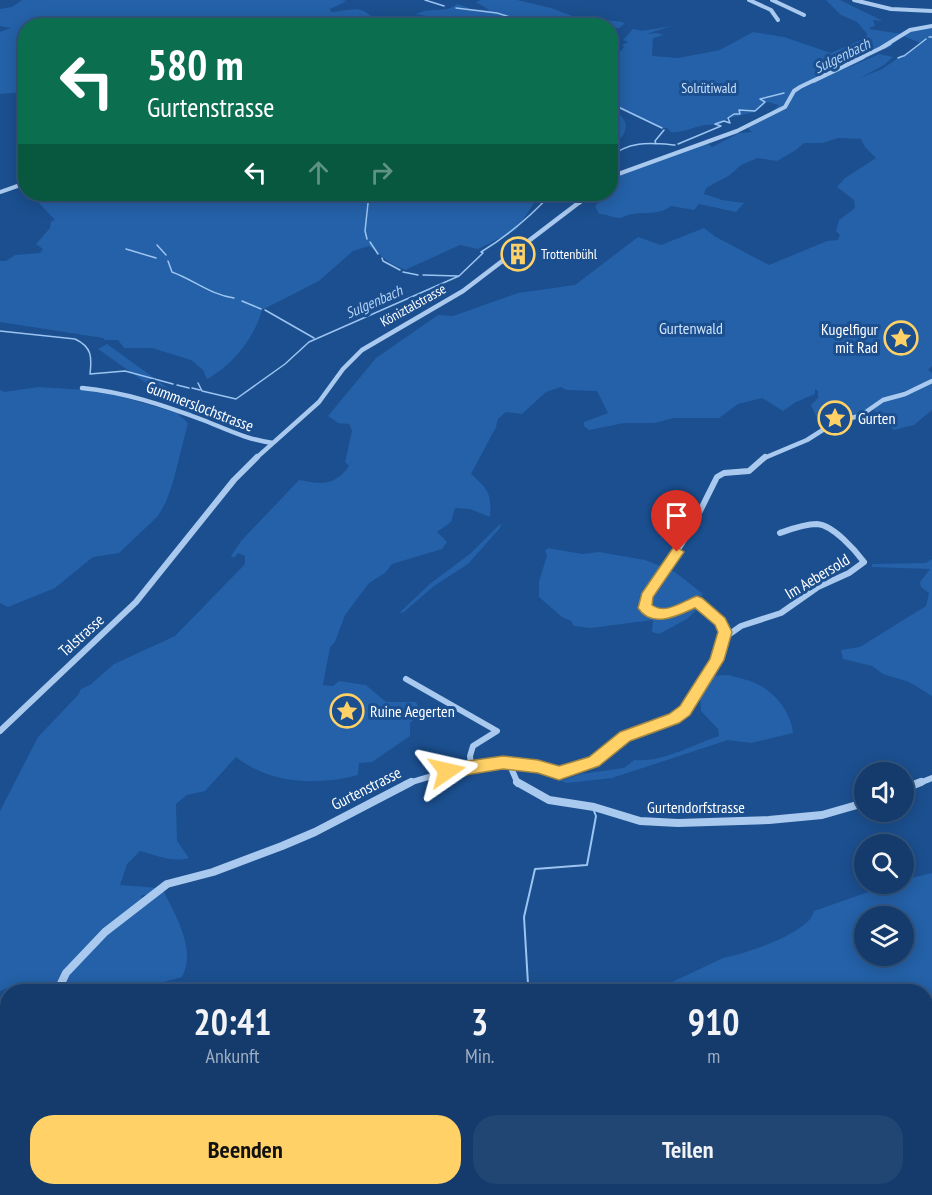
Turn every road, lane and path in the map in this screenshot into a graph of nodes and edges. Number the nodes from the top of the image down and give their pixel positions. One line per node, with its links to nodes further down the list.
1 (749, 0): 6 (street)
2 (772, 0): 5 (street)
3 (854, 0): 4 (street)
4 (932, 11)
5 (804, 15)
6 (778, 20)
7 (932, 26): 8 (street)
8 (618, 174)
9 (18, 186): 10 (street)
10 (0, 192)
11 (581, 201): 15 (street, Köniztalstrasse)
12 (932, 381): 19 (street)
13 (82, 388): 14 (street, Gummerslochstrasse)
14 (259, 442): 15 (street, Gummerslochstrasse); 16 (street)
15 (273, 443): 16 (street, Köniztalstrasse)
16 (262, 452): 18 (street, Köniztalstrasse)
17 (780, 533): 19 (street, Im Aebersold)
18 (174, 553): 21 (street, Talstrasse)
19 (724, 638): 22 (street, Gurtenstrasse)
20 (406, 679): 23 (street)
21 (0, 731)
22 (513, 763): 23 (street, Gurtenstrasse); 26 (street, Gurtendorfstrasse)
23 (471, 766): 27 (street, Gurtenstrasse)
24 (932, 778): 25 (street)
25 (914, 785)
26 (854, 806)
27 (61, 984)

